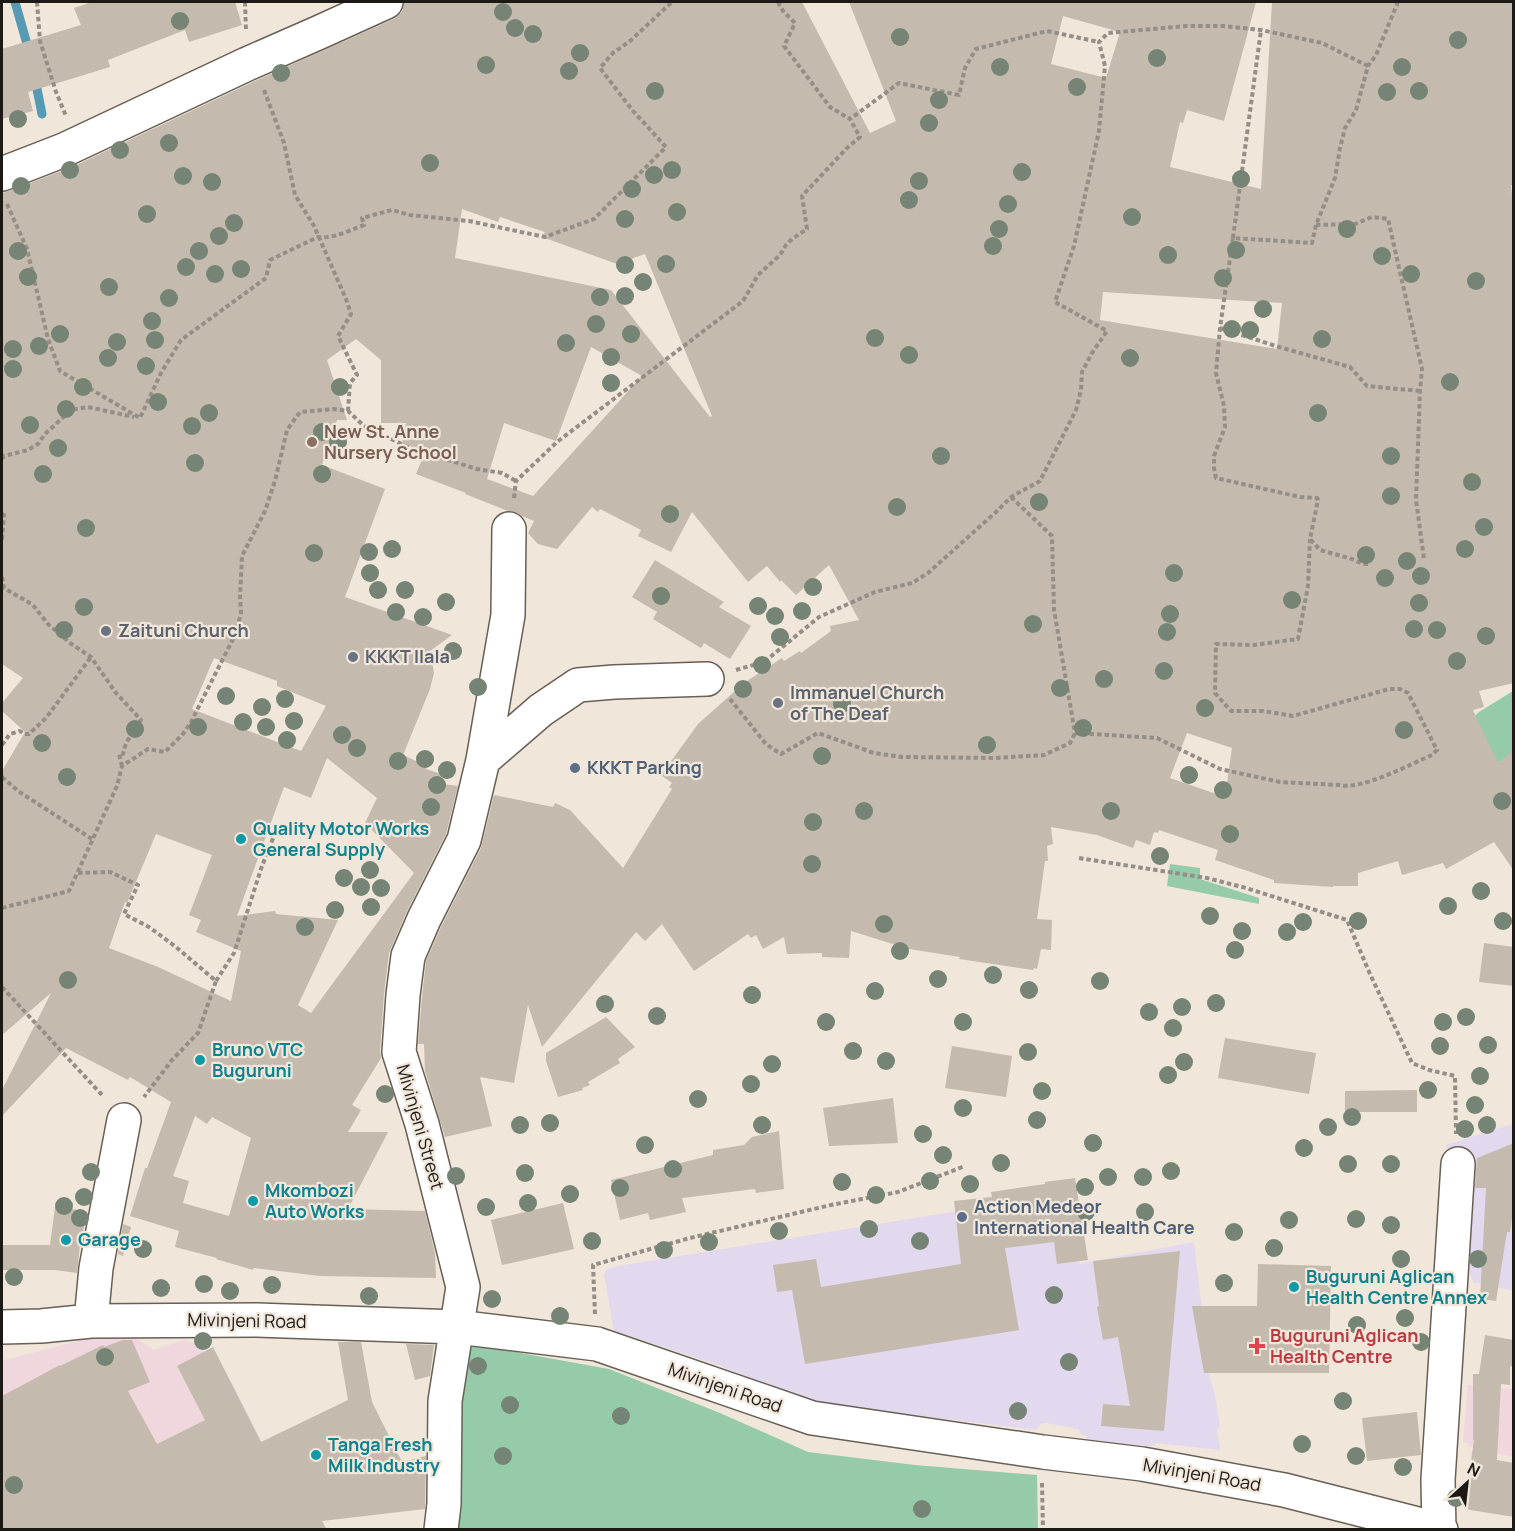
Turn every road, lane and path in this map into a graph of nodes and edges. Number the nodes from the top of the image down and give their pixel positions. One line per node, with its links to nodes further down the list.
1 (37, 2): 11 (path)
2 (386, 2): 8 (street)
3 (672, 2): 14 (path)
4 (778, 2): 10 (path)
5 (1398, 2): 9 (path)
6 (1261, 30): 7 (path); 9 (path); 15 (path)
7 (1099, 42): 10 (path); 22 (path)
8 (247, 64): 11 (street); 14 (path)
9 (1368, 66): 13 (path)
10 (850, 119): 21 (path)
11 (64, 150): 12 (street)
12 (4, 188): 19 (path)
13 (1316, 225): 15 (path); 17 (path)
14 (318, 237): 18 (path); 19 (path)
15 (1233, 238): 16 (path)
16 (1220, 328): 17 (path); 25 (path)
17 (1420, 391): 27 (path)
18 (348, 411): 21 (path); 35 (path)
19 (140, 418): 20 (path)
20 (2, 459)
21 (516, 481): 24 (path)
22 (1011, 497): 31 (path); 32 (path)
23 (2, 514): 26 (path)
24 (509, 529): 34 (street, Mivinjeni Street)
25 (1310, 539): 28 (path); 32 (path)
26 (2, 540)
27 (1424, 559)
28 (1368, 564)
29 (2, 577): 30 (path)
30 (91, 657): 33 (path); 35 (path)
31 (707, 678): 32 (path); 34 (street)
32 (1075, 733)
33 (2, 745)
34 (483, 760): 49 (street, Mivinjeni Street)
35 (122, 766): 38 (path)
36 (2, 777): 38 (path)
37 (278, 826): 42 (path)
38 (92, 839): 40 (path)
39 (1079, 858): 45 (path)
40 (78, 873): 41 (path); 42 (path)
41 (2, 908)
42 (216, 981): 44 (path)
43 (2, 987): 44 (path)
44 (124, 1120): 47 (street)
45 (1458, 1164): 52 (street)
46 (965, 1166): 50 (path)
47 (91, 1321): 48 (street, Mivinjeni Road); 49 (street, Mivinjeni Road)
48 (2, 1327)
49 (457, 1327): 50 (street, Mivinjeni Road); 53 (street, Mivinjeni Street)
50 (597, 1344): 51 (street, Mivinjeni Road)
51 (1044, 1452): 52 (street, Mivinjeni Road); 54 (path)
52 (1439, 1529)
53 (441, 1530)
54 (1043, 1530)

